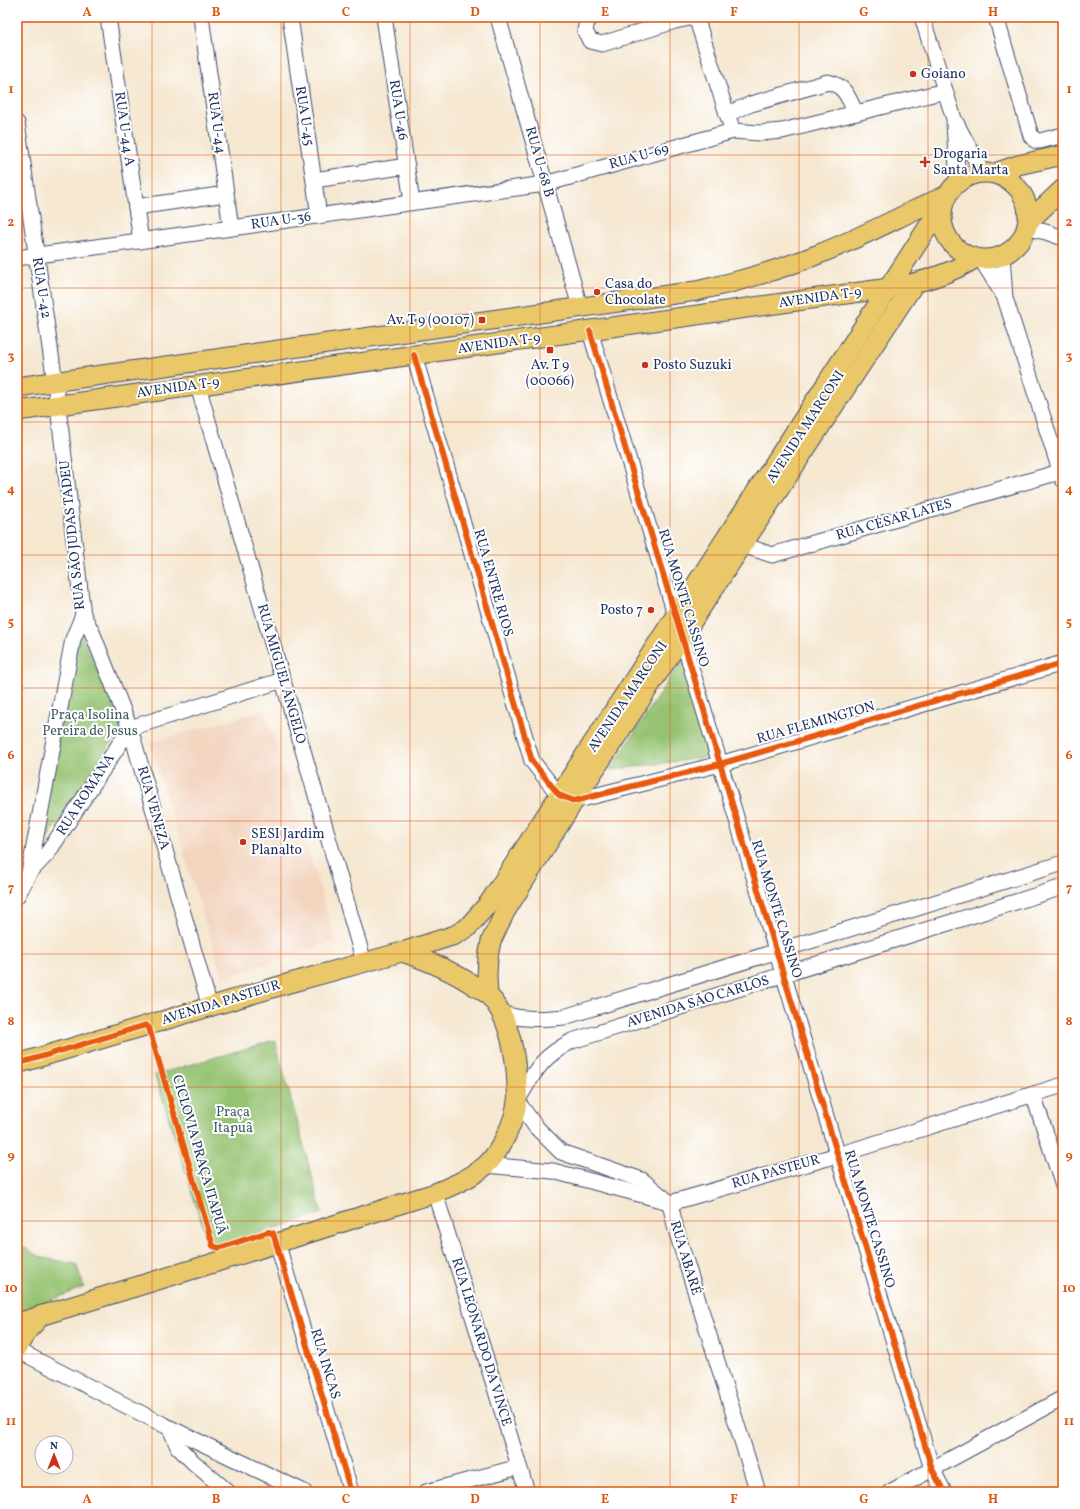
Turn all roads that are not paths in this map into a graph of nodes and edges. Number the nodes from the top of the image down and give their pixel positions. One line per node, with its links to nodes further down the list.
1 (108, 17): 27 (street, RUA U-44 A)
2 (201, 17): 25 (street, RUA U-44)
3 (290, 17): 21 (street, RUA U-45)
4 (384, 17): 19 (street, RUA U-46)
5 (498, 17): 22 (street, RUA U-68 B)
6 (592, 17): 7 (street)
7 (695, 17): 12 (street)
8 (922, 17): 10 (street)
9 (996, 17): 16 (street)
10 (945, 91): 11 (street, RUA U-69); 13 (street)
11 (856, 113): 12 (street); 15 (street, RUA U-69)
12 (727, 114): 15 (street)
13 (954, 119): 20 (street); 24 (street)
14 (17, 123): 18 (street, RUA U-42)
15 (733, 131): 22 (street, RUA U-69)
16 (1063, 135)
17 (1063, 154): 20 (main road)
18 (20, 166): 33 (street, RUA U-42)
19 (407, 166): 21 (street); 26 (street, RUA U-46)
20 (989, 173): 24 (main road); 29 (main road)
21 (314, 180): 28 (street, RUA U-45)
22 (545, 184): 26 (street, RUA U-36); 40 (street, RUA U-68 B)
23 (1063, 189): 29 (main road)
24 (949, 193): 36 (main road); 38 (main road, AVENIDA MARCONI); 40 (main road, AVENIDA T-9)
25 (226, 194): 27 (street); 30 (street, RUA U-44)
26 (412, 202): 28 (street, RUA U-36)
27 (136, 207): 32 (street, RUA U-44 A)
28 (318, 216): 30 (street, RUA U-36)
29 (1028, 225): 31 (street); 34 (main road)
30 (230, 228): 32 (street, RUA U-36)
31 (1063, 238)
32 (141, 241): 33 (street, RUA U-36)
33 (36, 255): 35 (street, RUA U-36); 43 (street, RUA U-42)
34 (1002, 256): 36 (main road); 39 (street)
35 (17, 258)
36 (979, 259): 37 (main road, AVENIDA T-9); 39 (street)
37 (914, 284): 38 (main road, AVENIDA T-9); 50 (main road, AVENIDA MARCONI)
38 (888, 288): 41 (main road, AVENIDA T-9); 49 (main road, AVENIDA MARCONI)
39 (1005, 298): 48 (street)
40 (580, 307): 43 (main road, AVENIDA T-9)
41 (590, 331): 42 (main road, AVENIDA T-9); 51 (street, RUA MONTE CASSINO)
42 (414, 355): 44 (main road, AVENIDA T-9); 58 (street, RUA ENTRE RIOS)
43 (55, 382): 45 (main road, AVENIDA T-9); 46 (street, RUA U-42)
44 (198, 386): 46 (main road, AVENIDA T-9); 55 (street, RUA MIGUEL ÂNGELO)
45 (17, 387)
46 (58, 405): 47 (main road, AVENIDA T-9); 52 (street, RUA SÃO JUDAS TADEU)
47 (17, 411)
48 (1062, 474): 50 (street, RUA CÉSAR LATES)
49 (726, 536): 50 (street, RUA CÉSAR LATES); 51 (main road, AVENIDA MARCONI)
50 (743, 545): 53 (main road, AVENIDA MARCONI)
51 (675, 614): 53 (street, RUA MONTE CASSINO); 58 (main road, AVENIDA MARCONI)
52 (83, 615): 56 (street, RUA VENEZA); 60 (street, RUA SÃO JUDAS TADEU)
53 (682, 637): 57 (street, RUA MONTE CASSINO); 58 (main road, AVENIDA MARCONI)
54 (1063, 663): 57 (street, RUA FLEMINGTON)
55 (283, 680): 56 (street); 66 (street, RUA MIGUEL ÂNGELO)
56 (130, 728): 60 (street, RUA ROMANA); 69 (street, RUA VENEZA)
57 (720, 764): 58 (street, RUA FLEMINGTON); 64 (street, RUA MONTE CASSINO)
58 (566, 798): 63 (main road, AVENIDA MARCONI)
59 (1063, 863): 64 (street, AVENIDA SÃO CARLOS)
60 (29, 873): 62 (street, RUA SÃO JUDAS TADEU)
61 (1063, 886): 67 (street, AVENIDA SÃO CARLOS)
62 (17, 896)
63 (497, 907): 65 (main road, AVENIDA MARCONI); 68 (main road, AVENIDA MARCONI)
64 (776, 951): 67 (street, RUA MONTE CASSINO); 71 (street, AVENIDA SÃO CARLOS)
65 (402, 952): 66 (main road, AVENIDA PASTEUR); 68 (main road)
66 (364, 962): 69 (main road, AVENIDA PASTEUR)
67 (784, 975): 72 (street, AVENIDA SÃO CARLOS); 78 (street, RUA MONTE CASSINO)
68 (488, 995): 70 (main road)
69 (210, 1007): 73 (main road, AVENIDA PASTEUR)
70 (502, 1014): 71 (street, AVENIDA SÃO CARLOS); 76 (main road)
71 (564, 1017): 72 (street)
72 (572, 1041): 76 (street, AVENIDA SÃO CARLOS)
73 (17, 1064)
74 (1063, 1085): 75 (street, RUA PASTEUR)
75 (1033, 1094): 78 (street, RUA PASTEUR); 81 (street)
76 (517, 1101): 77 (street); 79 (main road)
77 (561, 1152): 80 (street); 83 (street)
78 (838, 1155): 83 (street, RUA PASTEUR); 91 (street, RUA MONTE CASSINO)
79 (486, 1165): 80 (street, RUA ABARÉ); 82 (main road)
80 (553, 1171): 83 (street, RUA ABARÉ)
81 (1063, 1186)
82 (435, 1193): 84 (main road); 90 (street, RUA LEONARDO DA VINCE)
83 (670, 1203): 97 (street, RUA ABARÉ)
84 (277, 1242): 85 (main road); 94 (street, RUA INCAS)
85 (43, 1315): 86 (main road); 87 (main road)
86 (17, 1323)
87 (17, 1348): 89 (street)
88 (1063, 1398): 91 (street)
89 (170, 1428): 92 (street); 93 (street)
90 (519, 1467): 95 (street); 96 (street, RUA LEONARDO DA VINCE)
91 (932, 1469): 98 (street); 99 (street, RUA MONTE CASSINO)
92 (228, 1492)
93 (304, 1492)
94 (351, 1492)
95 (426, 1492)
96 (527, 1492)
97 (758, 1492)
98 (890, 1492)
99 (944, 1492)

